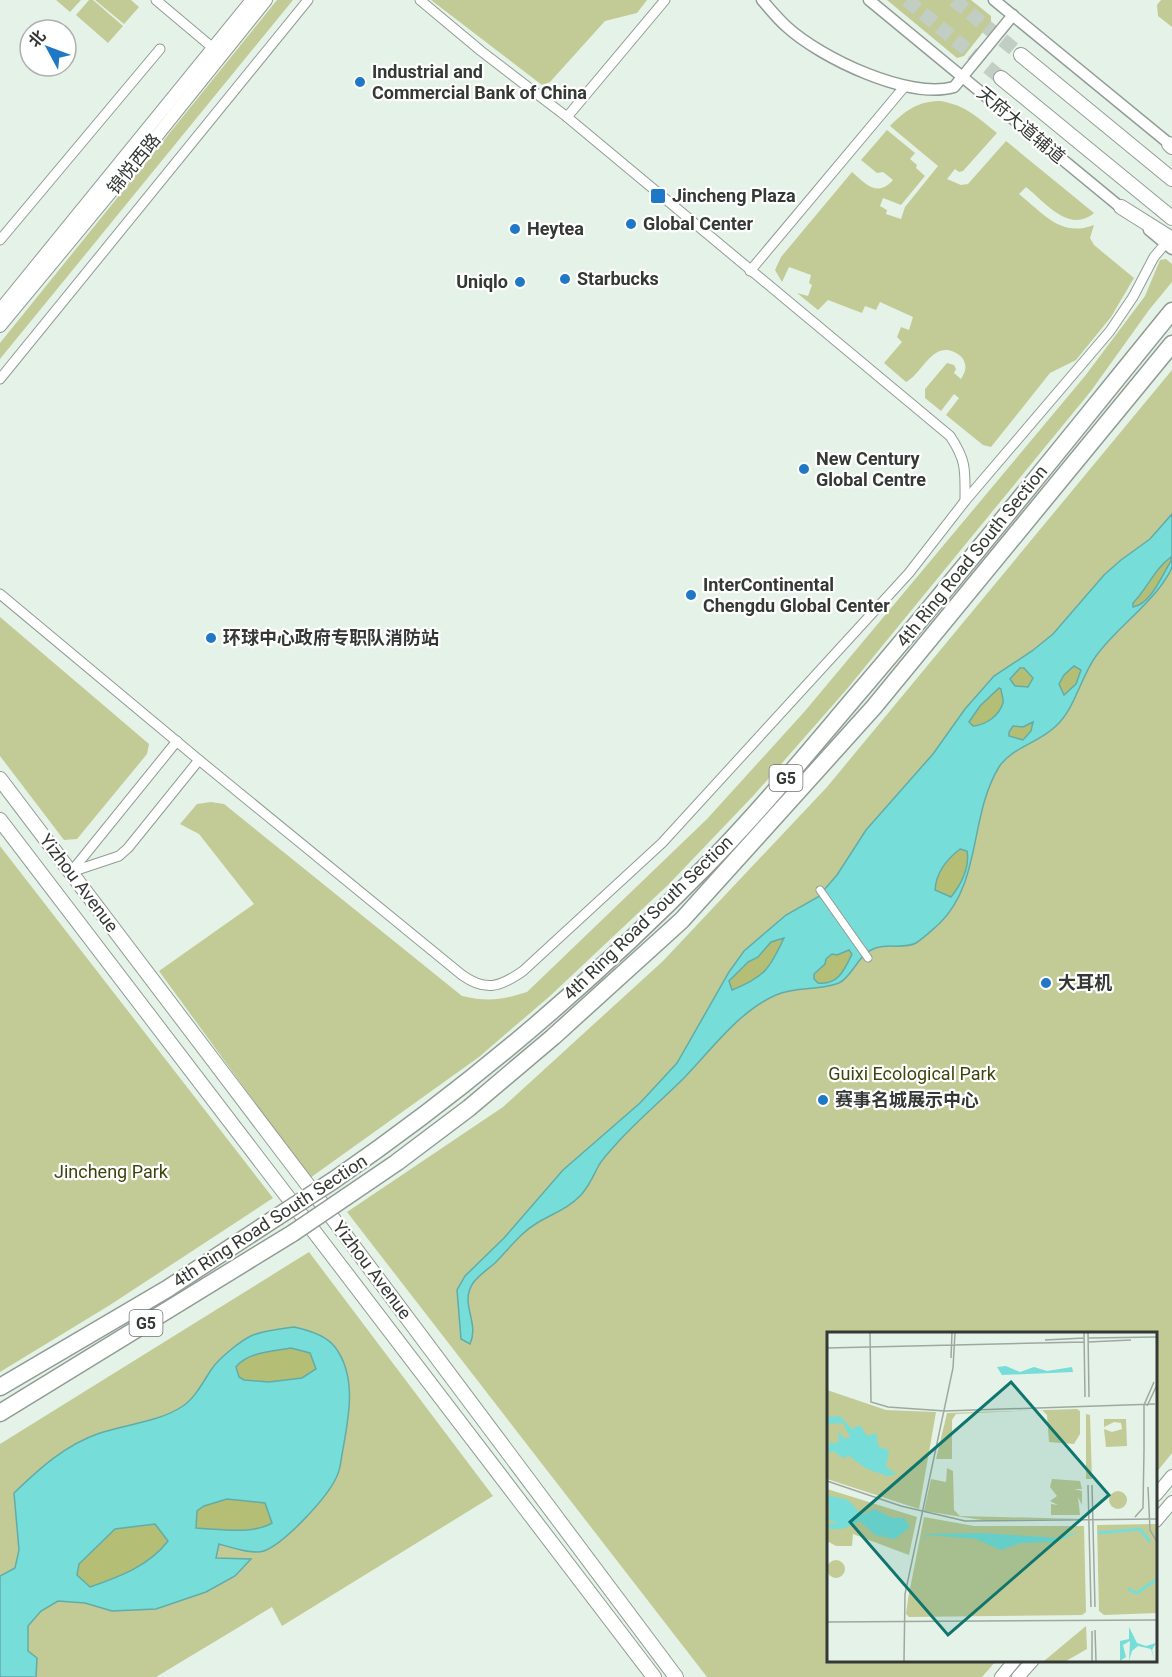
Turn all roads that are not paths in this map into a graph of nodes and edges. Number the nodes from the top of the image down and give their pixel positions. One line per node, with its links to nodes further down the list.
1 (156, 0): 11 (street)
2 (252, 0): 11 (main road, 锦悦西路)
3 (266, 0): 27 (main road, 锦悦西路)
4 (308, 0): 29 (street)
5 (420, 0): 17 (street)
6 (665, 0): 17 (street)
7 (762, 0): 16 (street)
8 (869, 0): 14 (street, 天府大道辅道)
9 (994, 0): 10 (street)
10 (1013, 15): 14 (street); 18 (street)
11 (213, 48): 25 (main road, 锦悦西路)
12 (160, 49): 22 (street)
13 (1021, 55): 19 (main road)
14 (962, 76): 16 (street); 20 (street, 天府大道辅道)
15 (1001, 78): 21 (main road)
16 (904, 86): 24 (street)
17 (567, 117): 24 (street)
18 (1171, 146)
19 (1172, 179)
20 (1121, 207): 23 (main road)
21 (1172, 218)
22 (0, 240)
23 (1170, 244): 30 (street)
24 (750, 271): 30 (street)
25 (0, 310)
26 (1172, 311): 39 (highway, 4th Ring Road South Section / G5, bridge)
27 (0, 326)
28 (1172, 344): 40 (highway, 4th Ring Road South Section / G5, bridge)
29 (0, 379)
30 (965, 501): 33 (street)
31 (0, 594): 32 (street)
32 (177, 741): 33 (street); 36 (street)
33 (199, 760): 36 (street)
34 (0, 779): 36 (main road, Yizhou Avenue)
35 (0, 820): 48 (main road, Yizhou Avenue)
36 (71, 872): 49 (main road, Yizhou Avenue)
37 (820, 890): 38 (street)
38 (868, 957)
39 (0, 1387)
40 (0, 1413)
41 (1172, 1476): 42 (main road)
42 (1157, 1493)
43 (1172, 1502): 44 (main road)
44 (1157, 1519)
45 (1013, 1662): 50 (main road)
46 (1032, 1662): 47 (main road)
47 (1023, 1675)
48 (654, 1677)
49 (676, 1677)
50 (1001, 1677)

